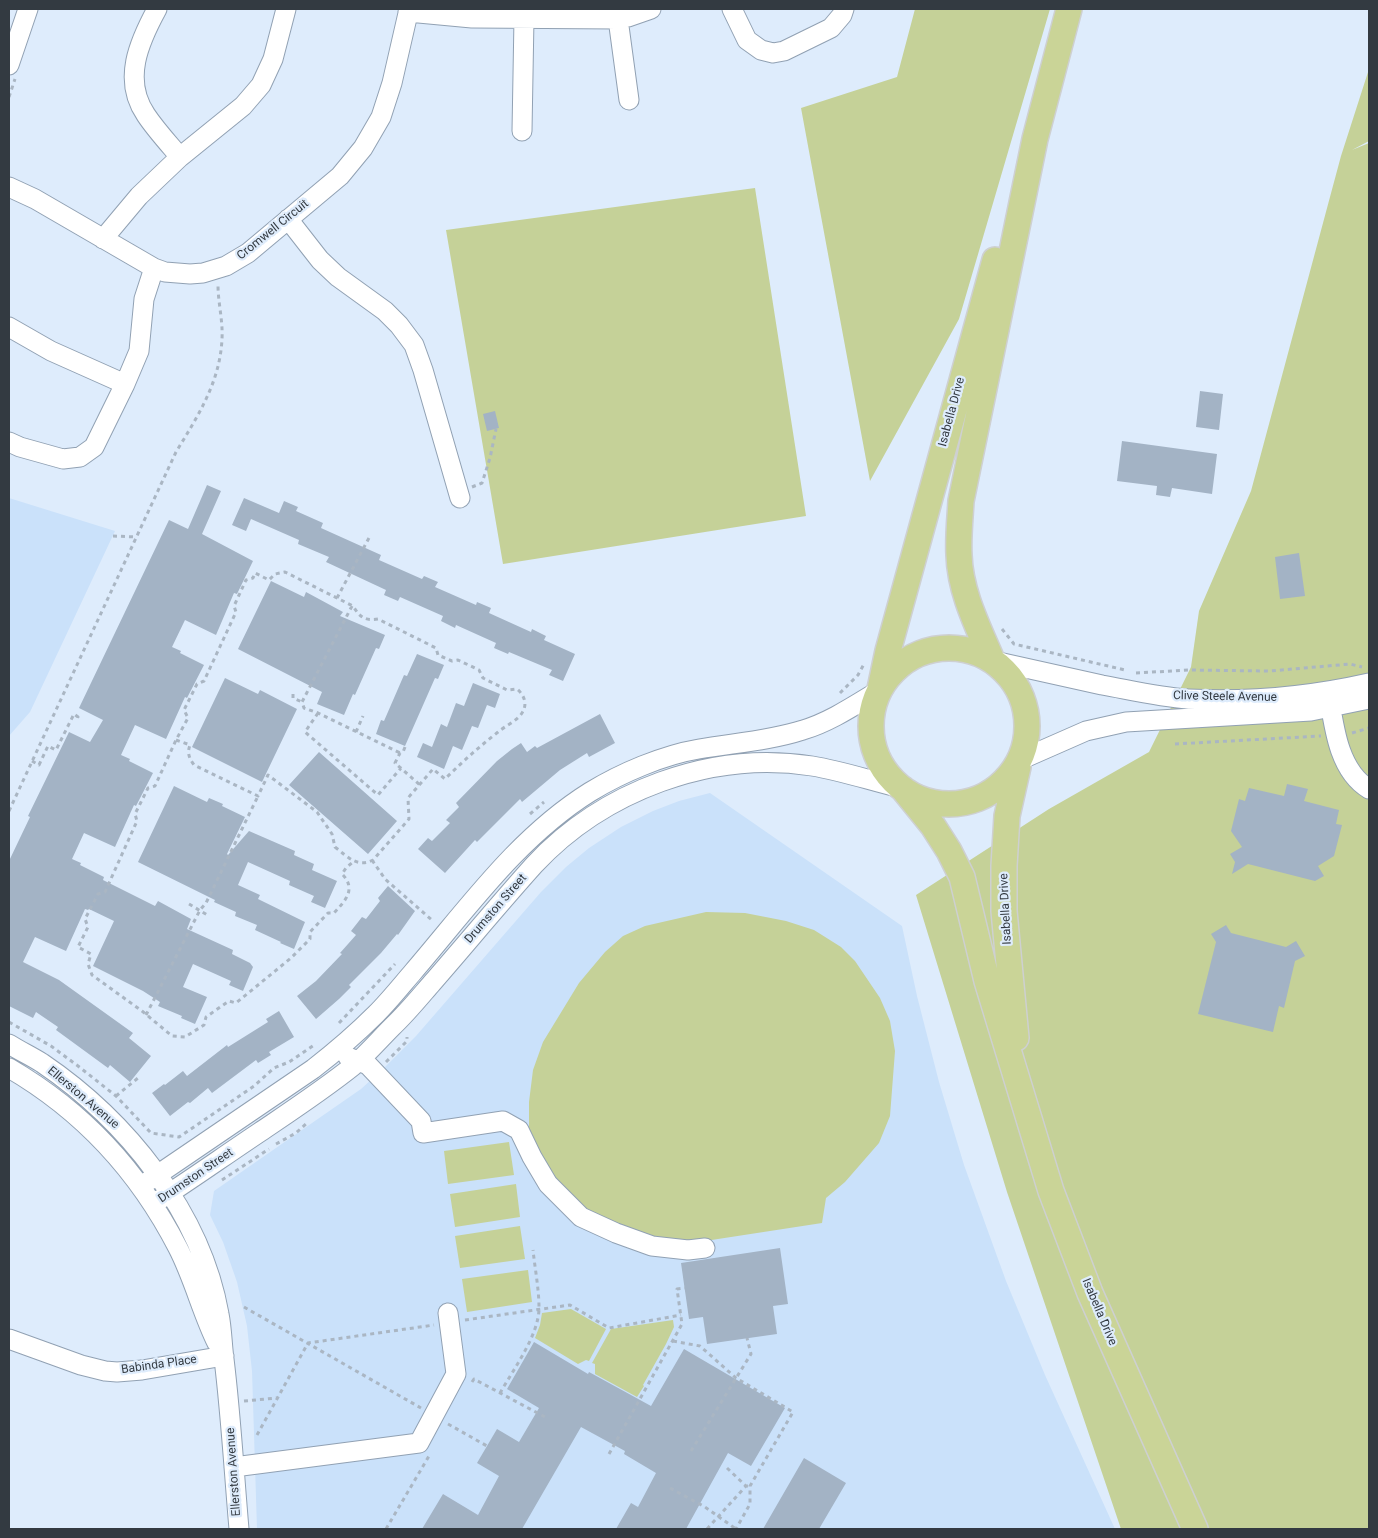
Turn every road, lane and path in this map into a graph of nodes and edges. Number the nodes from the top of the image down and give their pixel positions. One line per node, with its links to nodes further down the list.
1 (28, 9): 11 (street)
2 (157, 9): 15 (street)
3 (286, 9): 15 (street)
4 (650, 9): 10 (street)
5 (732, 9): 6 (street)
6 (844, 9)
7 (1069, 9): 14 (main road, Isabella Drive)
8 (408, 11): 9 (street); 17 (street, Cromwell Circuit)
9 (524, 18): 10 (street); 13 (street)
10 (618, 19): 12 (street)
11 (9, 65)
12 (629, 100)
13 (522, 131)
14 (1034, 139): 32 (main road, Isabella Drive); 38 (main road, Isabella Drive)
15 (180, 158): 18 (street)
16 (9, 188): 18 (street, Cromwell Circuit)
17 (288, 219): 19 (street, Cromwell Circuit); 25 (street)
18 (104, 239): 19 (street, Cromwell Circuit)
19 (154, 268): 22 (street)
20 (218, 278): 28 (path)
21 (9, 327): 22 (street)
22 (125, 384): 24 (street)
23 (496, 429): 25 (path)
24 (9, 442)
25 (459, 495)
26 (113, 536): 28 (path)
27 (370, 536): 29 (path)
28 (136, 537): 57 (path)
29 (337, 598): 30 (path); 52 (path)
30 (352, 606): 43 (path); 59 (path)
31 (998, 624): 34 (path)
32 (993, 661): 38 (main road); 44 (street, Clive Steele Avenue); 56 (main road)
33 (864, 662): 40 (path)
34 (1126, 670)
35 (1369, 670): 36 (path)
36 (1135, 673)
37 (1369, 683): 42 (street, Clive Steele Avenue)
38 (880, 690): 60 (main road); 76 (street, Drumston Street)
39 (293, 694): 43 (path)
40 (838, 695)
41 (1369, 699): 42 (street, Clive Steele Avenue)
42 (1329, 700): 44 (street, Clive Steele Avenue); 61 (street)
43 (302, 702): 45 (path)
44 (1288, 705): 56 (street, Clive Steele Avenue)
45 (318, 713): 49 (path); 58 (path)
46 (364, 716): 49 (path)
47 (76, 719): 57 (path)
48 (1369, 728): 50 (path)
49 (356, 732): 55 (path)
50 (1349, 733)
51 (1322, 736): 53 (path)
52 (176, 740): 62 (path); 71 (path)
53 (1175, 744)
54 (405, 747): 55 (path)
55 (400, 752): 58 (path)
56 (1020, 761): 60 (main road); 80 (main road, Isabella Drive)
57 (32, 762): 63 (path)
58 (401, 768): 59 (path)
59 (420, 785): 64 (path)
60 (902, 789): 77 (street, Drumston Street); 80 (main road, Isabella Drive)
61 (1369, 789)
62 (258, 796): 65 (path); 67 (path)
63 (9, 811)
64 (372, 860): 65 (path); 69 (path)
65 (354, 861): 71 (path)
66 (189, 904): 67 (path)
67 (200, 910): 68 (path); 71 (path)
68 (209, 916)
69 (427, 928)
70 (396, 963): 73 (path)
71 (146, 1015)
72 (9, 1022): 81 (path)
73 (335, 1027)
74 (316, 1043): 81 (path)
75 (9, 1044): 83 (street, Ellerston Avenue)
76 (335, 1052): 77 (street); 83 (street, Drumston Street)
77 (358, 1061): 86 (street, Drumston Street); 88 (street)
78 (9, 1068): 85 (street, Ellerston Avenue)
79 (138, 1078): 81 (path)
80 (1020, 1087): 117 (main road, Isabella Drive)
81 (116, 1096)
82 (306, 1123): 84 (path)
83 (158, 1175): 85 (street, Drumston Street); 86 (street, Ellerston Avenue)
84 (220, 1181)
85 (141, 1186): 87 (street, Ellerston Avenue)
86 (170, 1193): 87 (street, Drumston Street); 99 (street, Ellerston Avenue)
87 (153, 1204): 99 (street, Ellerston Avenue)
88 (705, 1248)
89 (533, 1250): 102 (path)
90 (685, 1288): 94 (path)
91 (570, 1305): 94 (path)
92 (244, 1307): 98 (path)
93 (448, 1313): 103 (street)
94 (681, 1315): 97 (path)
95 (747, 1338): 100 (path)
96 (9, 1339): 99 (street, Babinda Place)
97 (673, 1341): 100 (path); 108 (path)
98 (308, 1343): 103 (path); 105 (path)
99 (224, 1356): 109 (street, Ellerston Avenue)
100 (736, 1378): 107 (path); 111 (path)
101 (474, 1379): 102 (path)
102 (500, 1393): 104 (path)
103 (434, 1416): 106 (path); 109 (street)
104 (545, 1417)
105 (257, 1435)
106 (486, 1446)
107 (691, 1451)
108 (609, 1454)
109 (234, 1467): 114 (street, Ellerston Avenue)
110 (726, 1468): 111 (path)
111 (748, 1486): 113 (path); 116 (path)
112 (670, 1488): 113 (path)
113 (719, 1516): 115 (path); 116 (path)
114 (239, 1529)
115 (707, 1529)
116 (736, 1529)
117 (1195, 1529)

